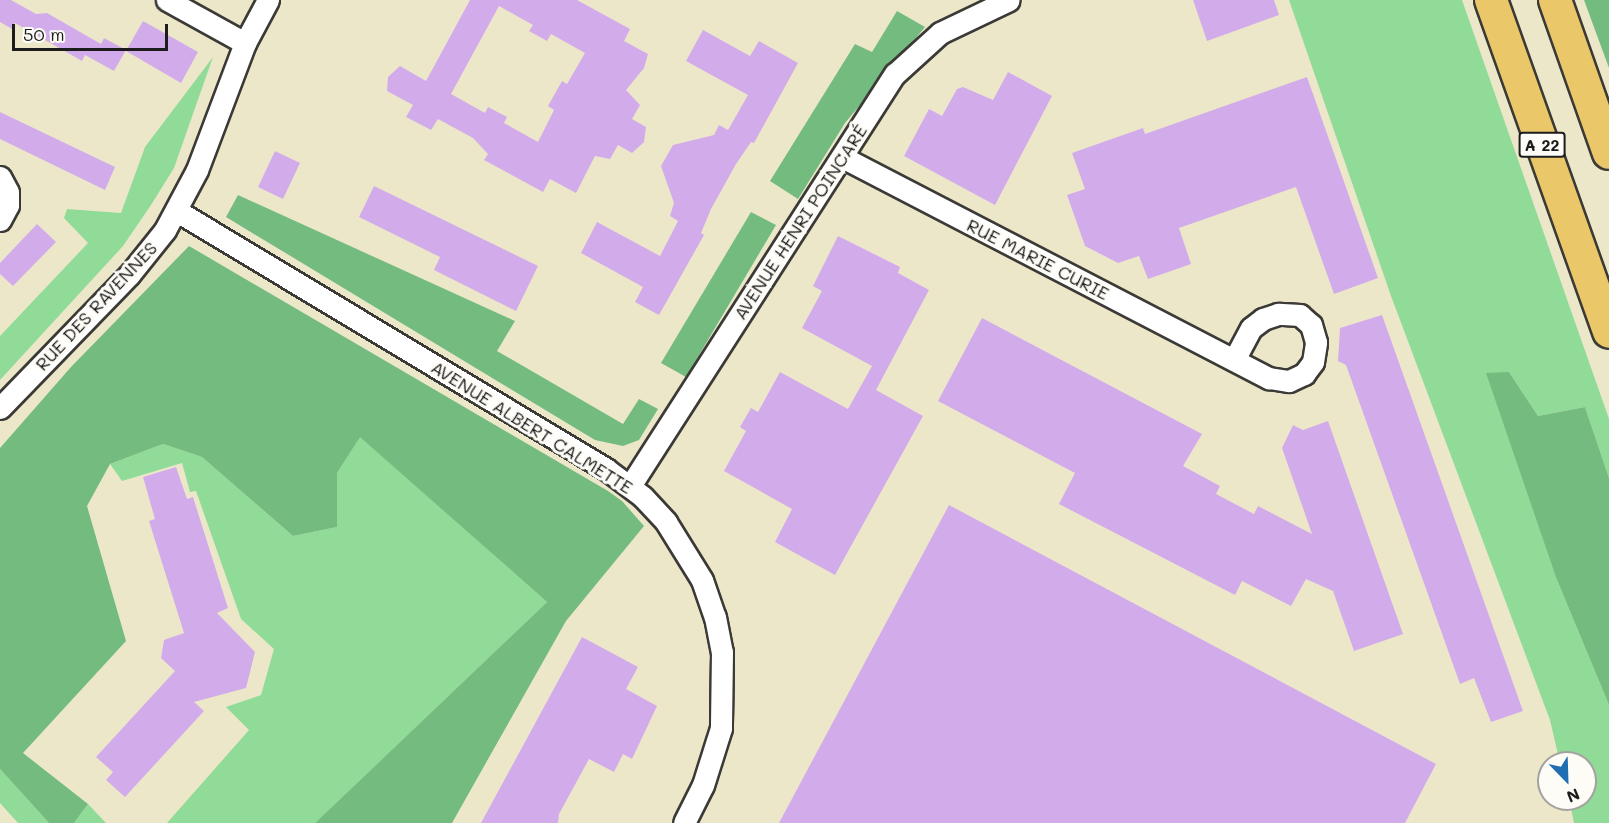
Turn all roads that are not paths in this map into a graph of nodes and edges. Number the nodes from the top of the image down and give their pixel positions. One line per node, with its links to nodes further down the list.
1 (167, 0): 6 (street)
2 (268, 0): 6 (street, RUE DES RAVENNES)
3 (1009, 0): 9 (street, AVENUE HENRI POINCARÉ)
4 (1491, 0): 13 (highway, A 22)
5 (1555, 0): 7 (highway)
6 (245, 43): 11 (street, RUE DES RAVENNES)
7 (1604, 135): 8 (highway)
8 (1609, 153)
9 (842, 157): 14 (street, RUE MARIE CURIE); 16 (street, AVENUE HENRI POINCARÉ)
10 (0, 177): 12 (street)
11 (177, 211): 15 (street, RUE DES RAVENNES); 16 (street, AVENUE ALBERT CALMETTE)
12 (0, 220)
13 (1609, 332)
14 (1234, 360)
15 (0, 408)
16 (630, 486): 17 (street, AVENUE ALBERT CALMETTE)
17 (684, 823)

